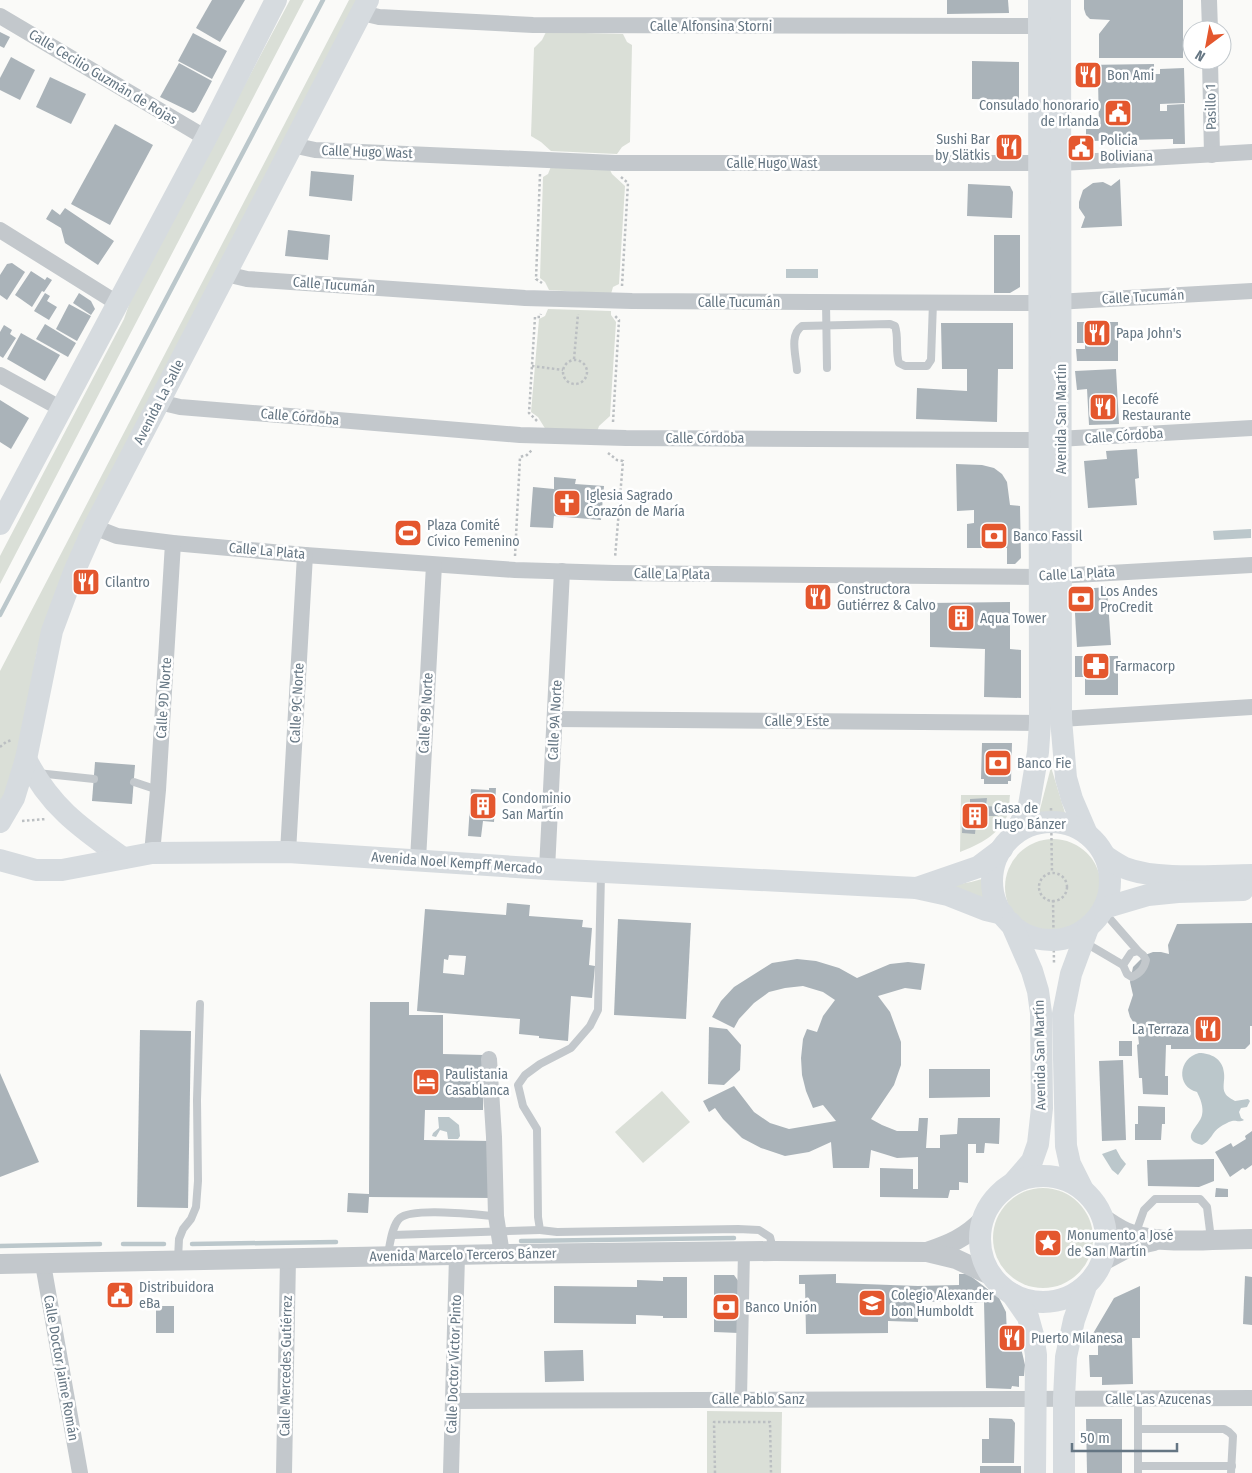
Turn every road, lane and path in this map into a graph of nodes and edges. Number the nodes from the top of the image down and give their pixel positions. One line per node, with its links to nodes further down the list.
1 (276, 0): 10 (main road)
2 (1038, 0): 8 (main road, Avenida San Martín)
3 (1060, 0): 8 (main road, Avenida San Martín)
4 (1209, 0): 7 (street)
5 (365, 6): 8 (street, Calle Alfonsina Storni); 11 (main road, Avenida La Salle)
6 (0, 16): 10 (street, Calle Cecilio Guzmán de Rojas)
7 (1210, 20)
8 (1049, 26): 15 (main road, Avenida San Martín); 16 (main road, Avenida San Martín)
9 (1210, 70): 13 (street, Pasillo 1)
10 (206, 138): 25 (main road)
11 (292, 145): 14 (street, Calle Hugo Wast); 18 (main road, Avenida La Salle)
12 (1252, 152): 13 (street, Calle Hugo Wast)
13 (1212, 155): 16 (street, Calle Hugo Wast)
14 (550, 160): 15 (street, Calle Hugo Wast); 20 (path)
15 (1039, 163): 16 (street, Calle Hugo Wast); 26 (main road, Avenida San Martín)
16 (1062, 163): 24 (main road, Avenida San Martín)
17 (0, 230): 25 (street)
18 (226, 274): 20 (street, Calle Tucumán); 34 (main road, Avenida La Salle)
19 (1252, 291): 24 (street, Calle Tucumán)
20 (545, 299): 21 (street, Calle Tucumán); 29 (path)
21 (579, 300): 22 (street, Calle Tucumán); 28 (path)
22 (826, 302): 23 (street, Calle Tucumán); 27 (lane)
23 (933, 302): 26 (street, Calle Tucumán); 27 (lane)
24 (1061, 302): 26 (street, Calle Tucumán); 39 (main road, Avenida San Martín)
25 (118, 303): 35 (main road)
26 (1038, 303): 39 (main road, Avenida San Martín)
27 (827, 325): 30 (lane); 32 (lane)
28 (574, 360): 31 (path); 31 (path)
29 (532, 366): 31 (path); 37 (path)
30 (827, 368)
31 (563, 370)
32 (797, 370)
33 (0, 375): 35 (street)
34 (158, 402): 37 (street, Calle Córdoba); 41 (main road, Avenida La Salle)
35 (60, 408): 40 (main road)
36 (1252, 428): 39 (street, Calle Córdoba)
37 (538, 436): 38 (street, Calle Córdoba); 46 (path)
38 (604, 437): 39 (street, Calle Córdoba); 48 (path)
39 (1051, 440): 49 (main road, Avenida San Martín); 50 (main road, Avenida San Martín)
40 (0, 524)
41 (94, 527): 42 (street, Calle La Plata); 55 (main road, Avenida La Salle)
42 (173, 543): 43 (street, Calle La Plata); 58 (street, Calle 9D Norte)
43 (305, 555): 44 (street, Calle La Plata); 64 (street, Calle 9C Norte)
44 (434, 565): 46 (street, Calle La Plata); 69 (street, Calle 9B Norte)
45 (1252, 565): 49 (street, Calle La Plata)
46 (515, 570): 47 (street, Calle La Plata)
47 (562, 572): 48 (street, Calle La Plata); 52 (street, Calle 9A Norte)
48 (614, 573): 50 (street, Calle La Plata)
49 (1061, 575): 50 (street, Calle La Plata); 53 (main road, Avenida San Martín)
50 (1039, 577): 54 (main road, Avenida San Martín)
51 (1252, 707): 53 (street)
52 (555, 719): 54 (street, Calle 9 Este); 70 (street, Calle 9A Norte)
53 (1061, 719): 62 (main road, Avenida San Martín)
54 (1040, 723): 63 (main road, Avenida San Martín)
55 (30, 766): 56 (lane); 59 (main road); 61 (main road, Avenida La Salle)
56 (94, 779)
57 (134, 782): 58 (lane)
58 (158, 790): 65 (street, Calle 9D Norte)
59 (64, 813): 61 (path); 67 (main road)
60 (1054, 815): 62 (main road); 63 (main road); 72 (path)
61 (2, 819)
62 (1087, 834): 66 (main road)
63 (1008, 842): 74 (main road, Avenida Noel Kempff Mercado); 77 (main road, Avenida San Martín)
64 (288, 852): 65 (main road, Avenida Noel Kempff Mercado); 69 (main road, Avenida Noel Kempff Mercado)
65 (152, 853): 67 (main road, Avenida Noel Kempff Mercado)
66 (1105, 856): 73 (main road); 78 (main road, Avenida San Martín)
67 (123, 858): 68 (main road, Avenida Noel Kempff Mercado)
68 (0, 860)
69 (418, 860): 70 (main road, Avenida Noel Kempff Mercado)
70 (547, 869): 71 (main road, Avenida Noel Kempff Mercado)
71 (601, 872): 74 (main road, Avenida Noel Kempff Mercado); 89 (lane)
72 (1052, 873): 76 (path); 76 (path)
73 (1252, 875)
74 (916, 888): 77 (main road, Avenida Noel Kempff Mercado)
75 (1252, 890): 78 (main road)
76 (1053, 900): 78 (path)
77 (1007, 919): 78 (main road, Avenida Noel Kempff Mercado); 84 (main road, Avenida San Martín)
78 (1084, 927): 79 (lane); 80 (path); 81 (lane); 85 (main road, Avenida San Martín)
79 (1138, 951): 81 (lane); 81 (lane)
80 (1049, 964)
81 (1123, 965)
82 (200, 1004): 102 (lane)
83 (489, 1059): 88 (street)
84 (1013, 1183): 85 (main road); 87 (main road)
85 (1083, 1190): 86 (main road)
86 (1104, 1219): 91 (street); 103 (main road)
87 (983, 1220): 97 (street, Avenida Marcelo Terceros Bánzer); 106 (main road)
88 (497, 1224): 89 (lane); 90 (lane); 90 (lane); 98 (street)
89 (540, 1230): 96 (lane)
90 (393, 1235): 100 (lane)
91 (1135, 1235): 92 (street); 93 (lane)
92 (1161, 1239): 93 (street); 103 (street)
93 (1211, 1239): 94 (street)
94 (1252, 1239)
95 (744, 1251): 96 (street, Avenida Marcelo Terceros Bánzer); 98 (street, Avenida Marcelo Terceros Bánzer); 111 (street)
96 (774, 1251): 97 (street, Avenida Marcelo Terceros Bánzer)
97 (927, 1252): 106 (street, Avenida Marcelo Terceros Bánzer)
98 (502, 1254): 99 (street, Avenida Marcelo Terceros Bánzer)
99 (457, 1256): 100 (street, Avenida Marcelo Terceros Bánzer); 114 (street, Calle Doctor Víctor Pinto)
100 (387, 1257): 101 (street, Avenida Marcelo Terceros Bánzer)
101 (288, 1259): 102 (street, Avenida Marcelo Terceros Bánzer); 119 (street, Calle Mercedes Gutiérrez)
102 (178, 1261): 105 (street, Avenida Marcelo Terceros Bánzer)
103 (1103, 1261): 107 (main road)
104 (0, 1264): 105 (street, Avenida Marcelo Terceros Bánzer)
105 (43, 1264): 118 (street, Calle Doctor Jaime Román)
106 (988, 1274): 108 (main road)
107 (1086, 1289): 108 (main road); 109 (main road)
108 (1012, 1294): 112 (main road)
109 (1064, 1398): 112 (street, Calle Pablo Sanz); 113 (street, Calle Las Azucenas); 124 (main road)
110 (1252, 1398): 113 (street, Calle Las Azucenas)
111 (741, 1399): 112 (street, Calle Pablo Sanz); 114 (street, Calle Pablo Sanz)
112 (1035, 1399): 123 (main road)
113 (1138, 1399): 115 (lane)
114 (453, 1401): 120 (street, Calle Doctor Víctor Pinto)
115 (1138, 1429): 116 (lane); 117 (lane)
116 (1138, 1469): 117 (lane)
117 (1232, 1469)
118 (80, 1473)
119 (284, 1473)
120 (451, 1473)
121 (715, 1473): 122 (path)
122 (771, 1473)
123 (1035, 1473)
124 (1064, 1473)

